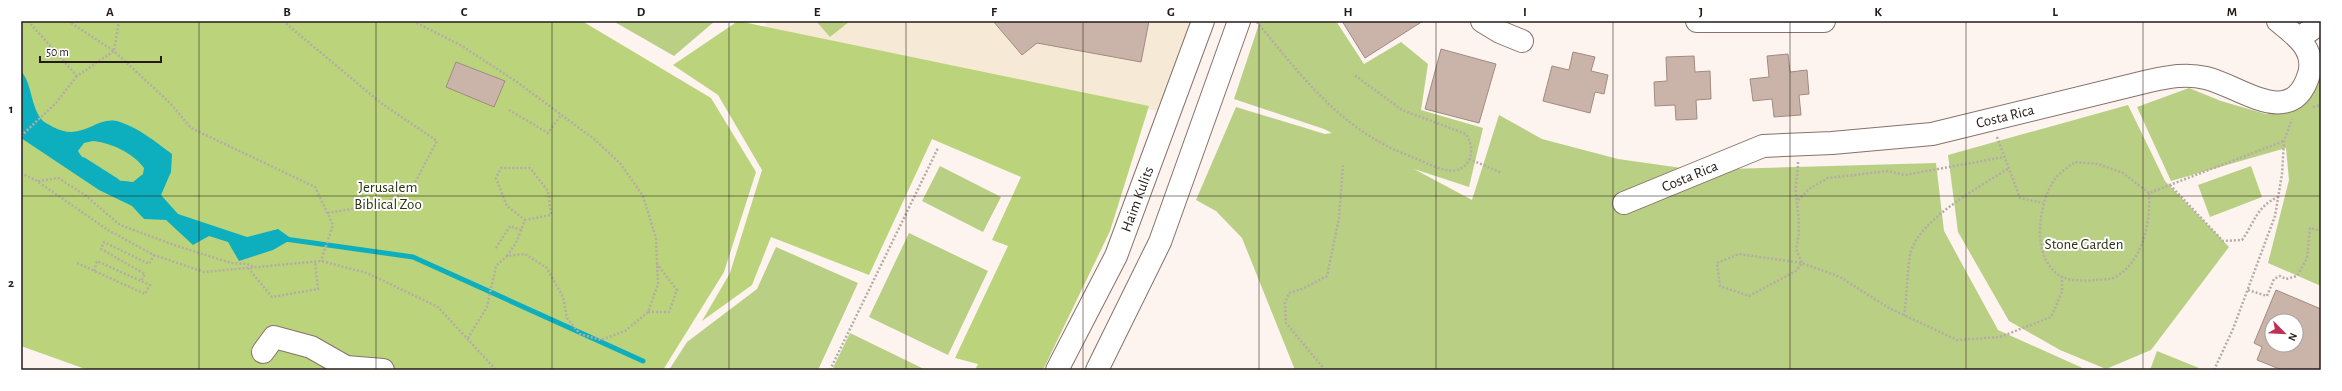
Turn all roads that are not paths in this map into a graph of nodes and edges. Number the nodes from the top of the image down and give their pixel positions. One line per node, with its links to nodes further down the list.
1 (1203, 21): 13 (street, Haim Kulits)
2 (1239, 21): 14 (street)
3 (1482, 21): 9 (street)
4 (1697, 21): 5 (street)
5 (1824, 21)
6 (2278, 21): 8 (street)
7 (2321, 24): 8 (street)
8 (2299, 38): 10 (street, Costa Rica)
9 (1522, 41)
10 (1624, 203)
11 (263, 352): 12 (street)
12 (383, 370)
13 (1057, 370)
14 (1097, 370)

